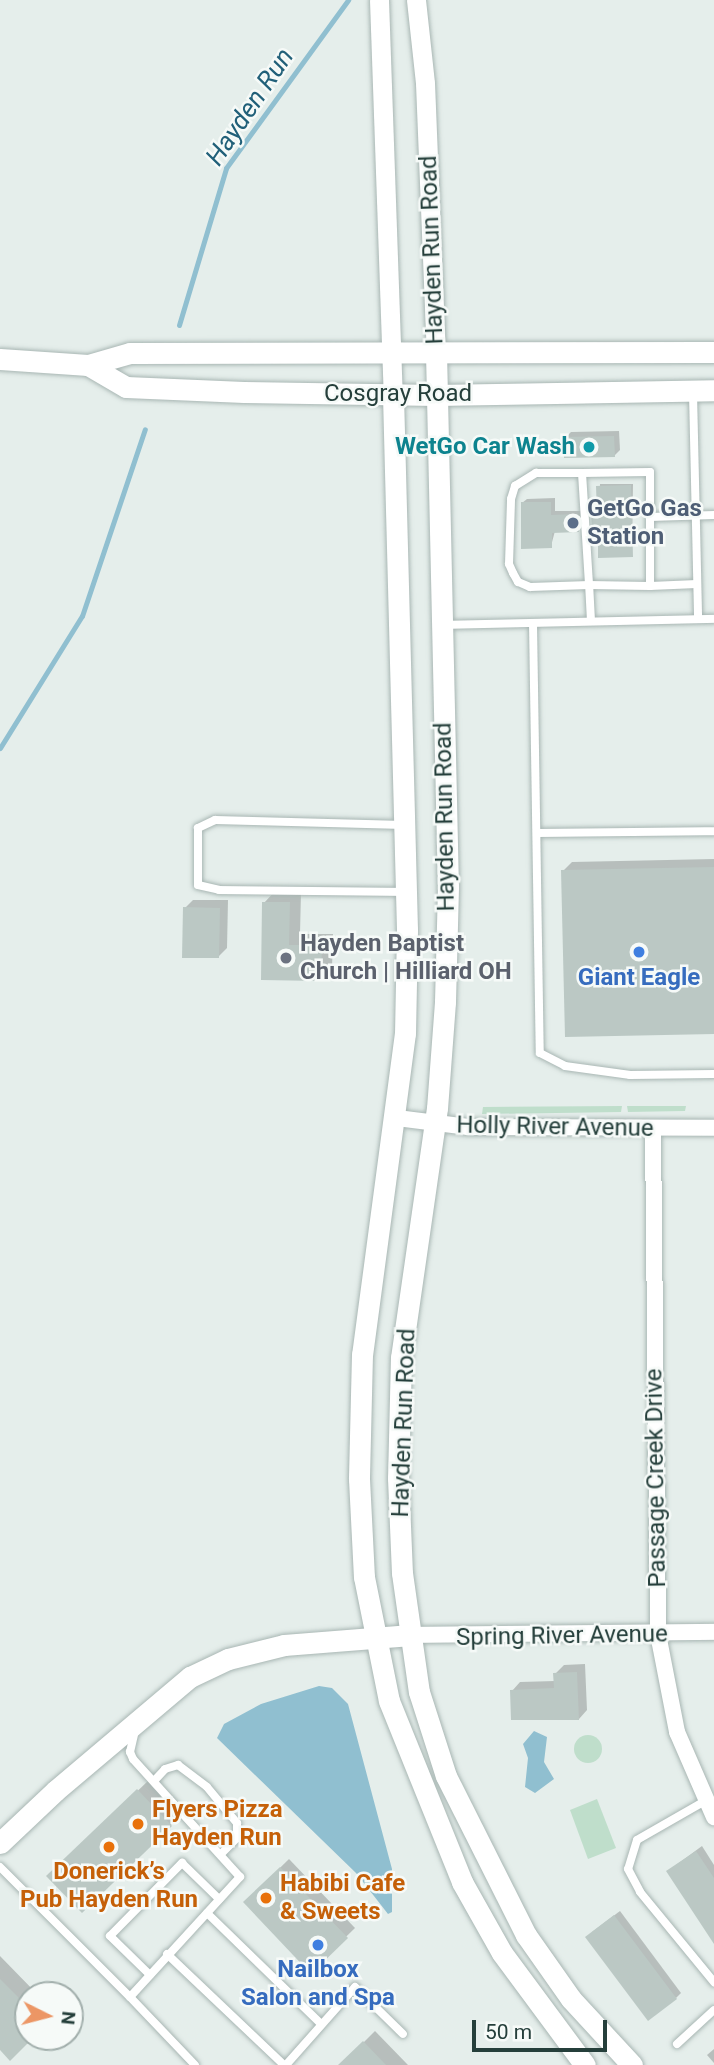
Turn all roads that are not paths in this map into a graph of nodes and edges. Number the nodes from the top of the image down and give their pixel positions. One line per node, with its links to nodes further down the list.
1 (379, 0): 5 (street, Hayden Run Road)
2 (416, 0): 3 (street, Hayden Run Road)
3 (436, 352): 4 (main road, Cosgray Road); 5 (main road, Cosgray Road); 10 (main road, Hayden Run Road)
4 (714, 352)
5 (394, 353): 7 (main road, Cosgray Road); 9 (street, Hayden Run Road)
6 (0, 359): 7 (main road, Cosgray Road)
7 (88, 365): 9 (main road, Cosgray Road)
8 (704, 390): 10 (main road, Cosgray Road); 13 (lane)
9 (393, 395): 10 (main road, Cosgray Road); 23 (main road, Hayden Run Road)
10 (436, 395): 22 (main road, Hayden Run Road)
11 (582, 473): 14 (lane); 16 (lane); 16 (lane)
12 (714, 515): 13 (lane)
13 (695, 516): 14 (lane); 15 (lane)
14 (650, 517): 17 (lane)
15 (697, 584): 17 (lane); 18 (lane)
16 (589, 585): 17 (lane); 20 (lane)
17 (650, 586)
18 (698, 619): 19 (lane); 20 (lane)
19 (714, 619)
20 (592, 621): 21 (lane)
21 (533, 623): 22 (lane); 25 (lane)
22 (441, 625): 29 (main road, Hayden Run Road)
23 (404, 825): 26 (main road, Hayden Run Road); 26 (lane)
24 (714, 831): 25 (lane)
25 (537, 833): 27 (lane)
26 (406, 892): 28 (main road, Hayden Run Road)
27 (714, 1074)
28 (397, 1118): 29 (street, Holly River Avenue); 35 (main road, Hayden Run Road)
29 (435, 1123): 31 (street, Holly River Avenue); 34 (main road, Hayden Run Road)
30 (714, 1128): 31 (street, Holly River Avenue)
31 (653, 1129): 33 (street, Passage Creek Drive)
32 (714, 1632): 33 (street, Spring River Avenue)
33 (658, 1634): 34 (street, Spring River Avenue); 38 (street, Passage Creek Drive)
34 (411, 1635): 35 (main road); 56 (main road, Hayden Run Road)
35 (373, 1636): 36 (main road); 55 (main road, Hayden Run Road)
36 (138, 1721): 37 (lane); 40 (main road)
37 (155, 1781): 41 (lane); 41 (lane)
38 (705, 1801): 39 (street, Passage Creek Drive); 47 (lane)
39 (714, 1817)
40 (0, 1843)
41 (221, 1854): 43 (lane)
42 (0, 1867): 48 (lane)
43 (219, 1899): 44 (lane); 46 (lane)
44 (207, 1913): 45 (lane); 50 (lane)
45 (167, 1954): 46 (lane); 54 (lane)
46 (150, 1975): 48 (lane)
47 (714, 1982)
48 (130, 1997): 53 (lane)
49 (714, 2010): 52 (lane)
50 (321, 2024): 51 (lane); 54 (lane)
51 (403, 2034)
52 (677, 2044)
53 (195, 2065)
54 (285, 2065)
55 (585, 2065)
56 (632, 2065)

